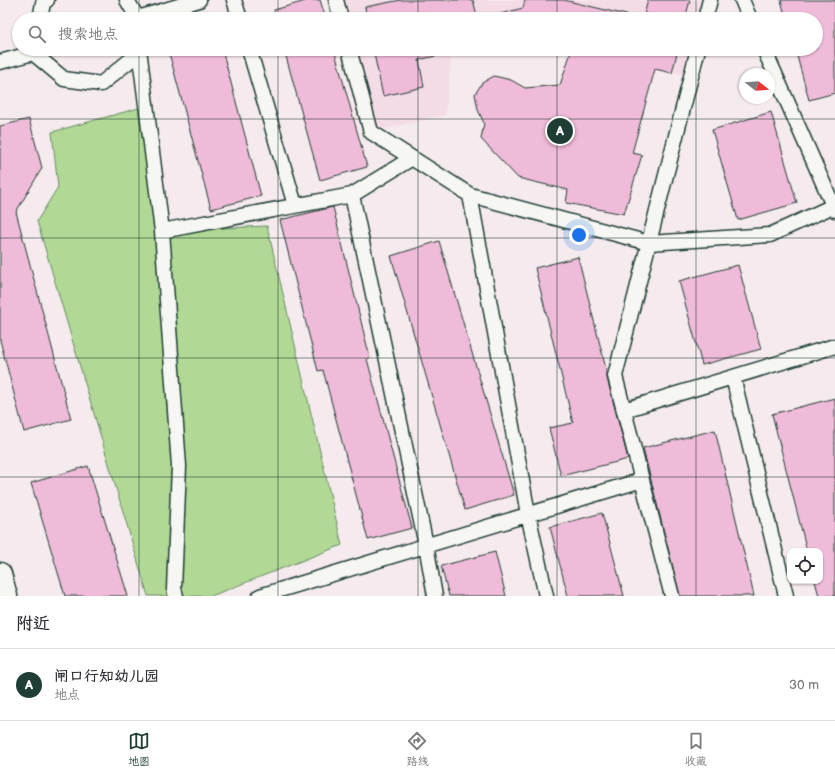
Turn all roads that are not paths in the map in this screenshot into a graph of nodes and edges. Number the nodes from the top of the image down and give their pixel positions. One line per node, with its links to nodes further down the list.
1 (47, 0): 8 (lane)
2 (127, 0): 9 (lane)
3 (199, 0): 10 (lane)
4 (234, 0): 11 (lane)
5 (336, 0): 12 (lane)
6 (710, 0): 13 (lane)
7 (742, 0): 14 (lane)
8 (41, 12)
9 (134, 12)
10 (158, 12)
11 (238, 12)
12 (339, 12)
13 (707, 12)
14 (747, 12)
15 (19, 56): 23 (lane)
16 (39, 56): 17 (lane)
17 (133, 56)
18 (140, 56): 29 (lane)
19 (251, 56): 27 (lane)
20 (351, 56): 24 (lane)
21 (696, 56): 30 (lane)
22 (767, 56): 28 (lane)
23 (0, 62)
24 (412, 158): 25 (lane); 26 (lane)
25 (352, 194): 27 (lane); 36 (lane)
26 (470, 195): 30 (lane); 35 (lane)
27 (295, 205): 29 (lane)
28 (834, 208): 30 (lane)
29 (162, 231): 40 (lane)
30 (649, 243): 33 (lane)
31 (835, 346): 32 (lane)
32 (733, 377): 33 (lane); 45 (lane)
33 (624, 410): 34 (lane)
34 (642, 480): 35 (lane); 44 (lane)
35 (528, 514): 36 (lane); 43 (lane)
36 (426, 545): 38 (lane); 42 (lane)
37 (0, 574): 39 (main road)
38 (293, 591): 41 (lane)
39 (6, 596)
40 (176, 596)
41 (260, 596)
42 (435, 596)
43 (546, 596)
44 (672, 596)
45 (786, 596)

